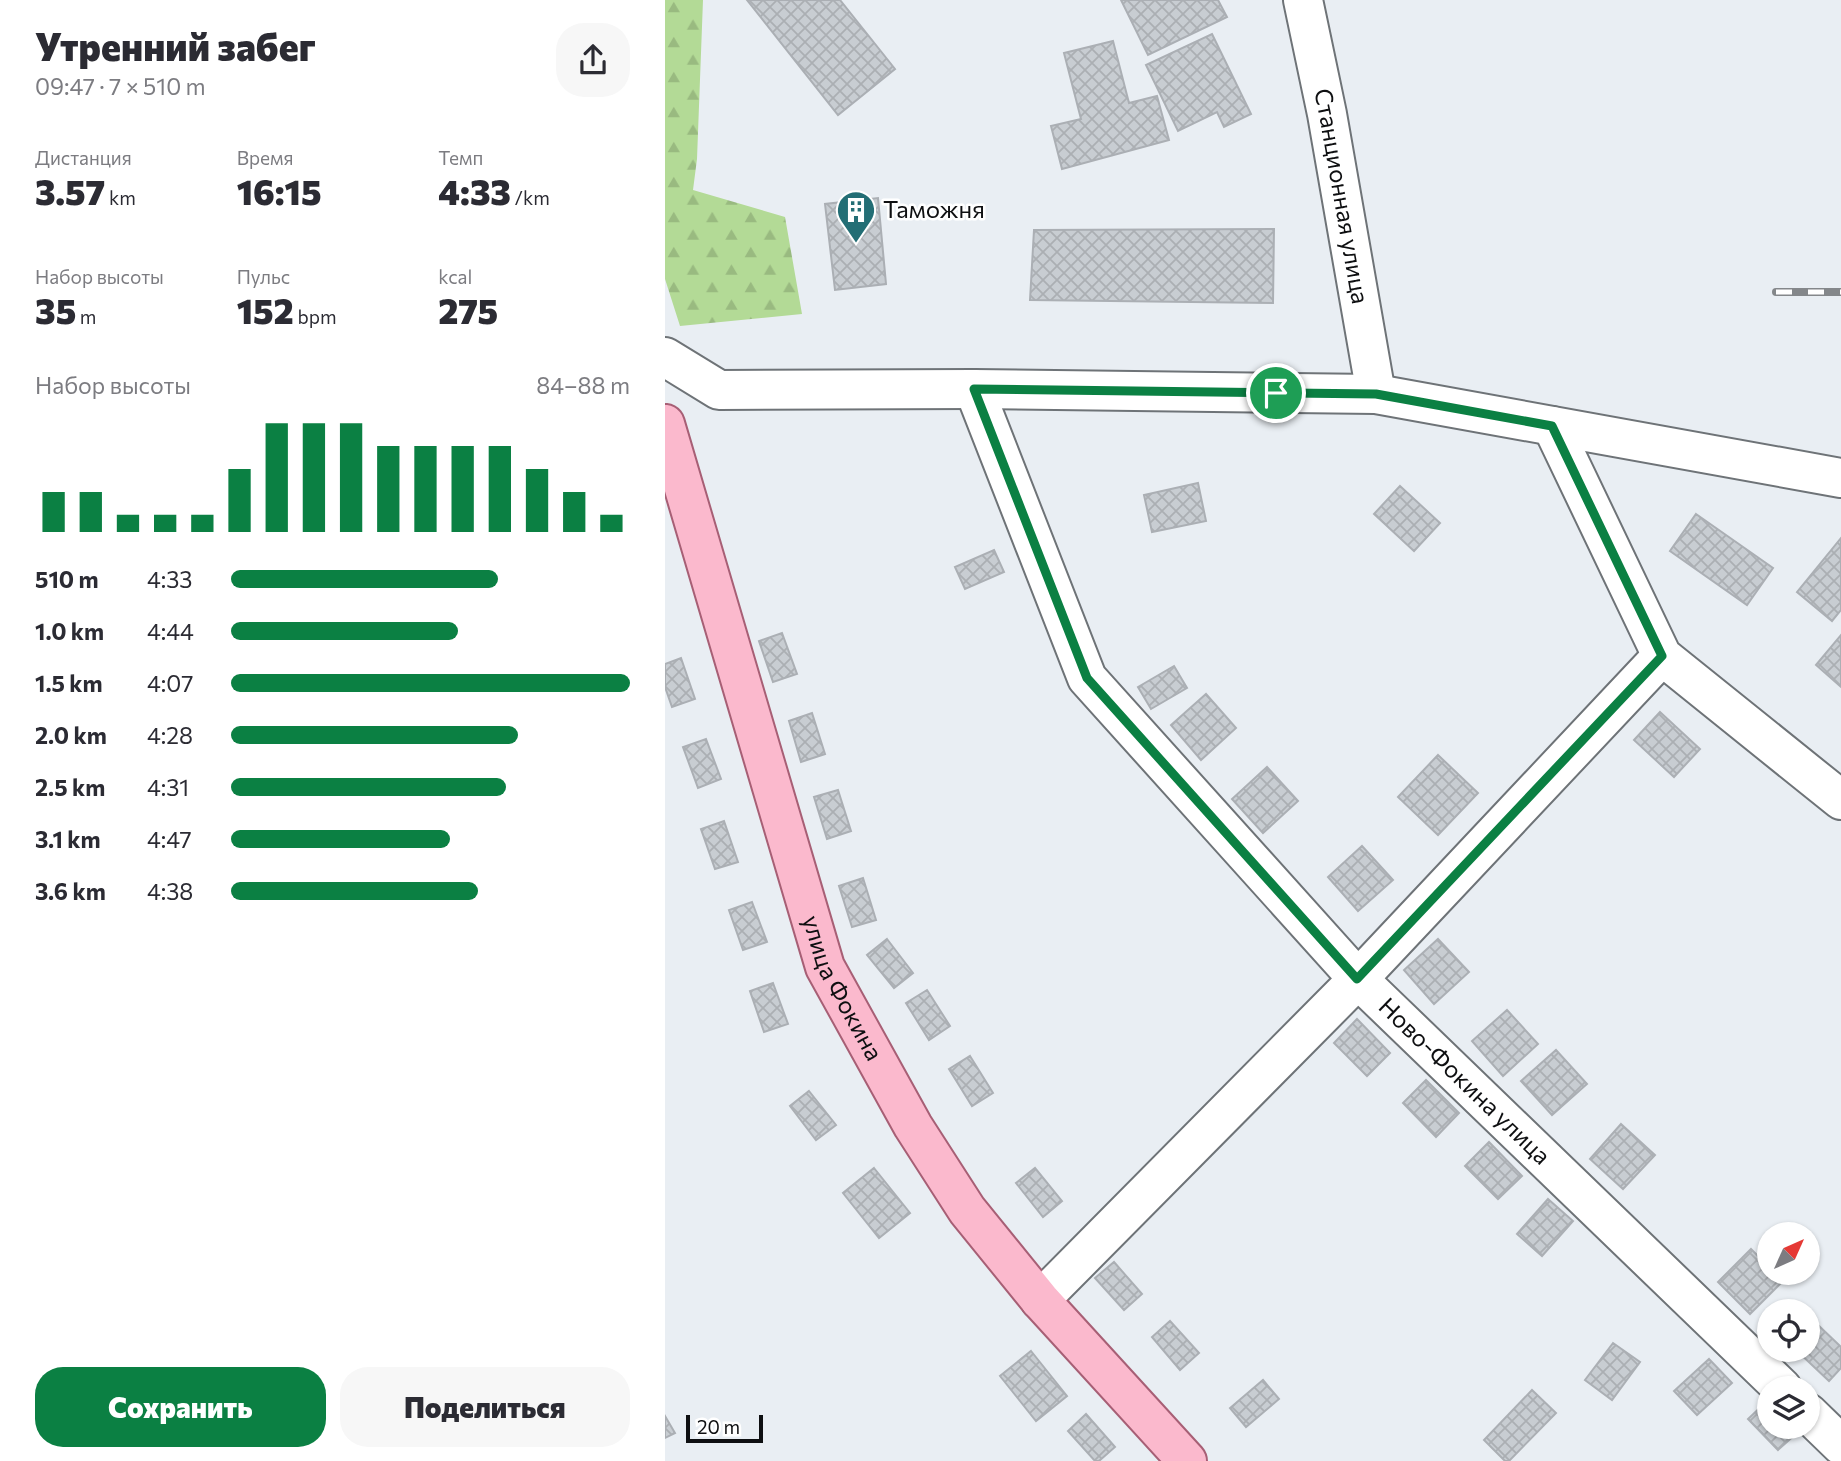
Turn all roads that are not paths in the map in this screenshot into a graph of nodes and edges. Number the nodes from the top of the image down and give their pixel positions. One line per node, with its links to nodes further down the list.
1 (1303, 0): 4 (street, Станционная улица)
2 (665, 357): 3 (street)
3 (974, 389): 4 (street); 10 (street, Ново-Фокина улица)
4 (1376, 394): 6 (street)
5 (665, 424): 11 (main road, улица Фокина)
6 (1552, 426): 7 (street); 8 (street)
7 (1841, 478)
8 (1662, 656): 9 (street); 10 (street)
9 (1841, 800)
10 (1357, 979): 11 (street); 12 (street, Ново-Фокина улица)
11 (1040, 1300): 15 (main road, улица Фокина)
12 (1770, 1376)
13 (1820, 1425): 14 (street)
14 (1841, 1445)
15 (1187, 1461)

